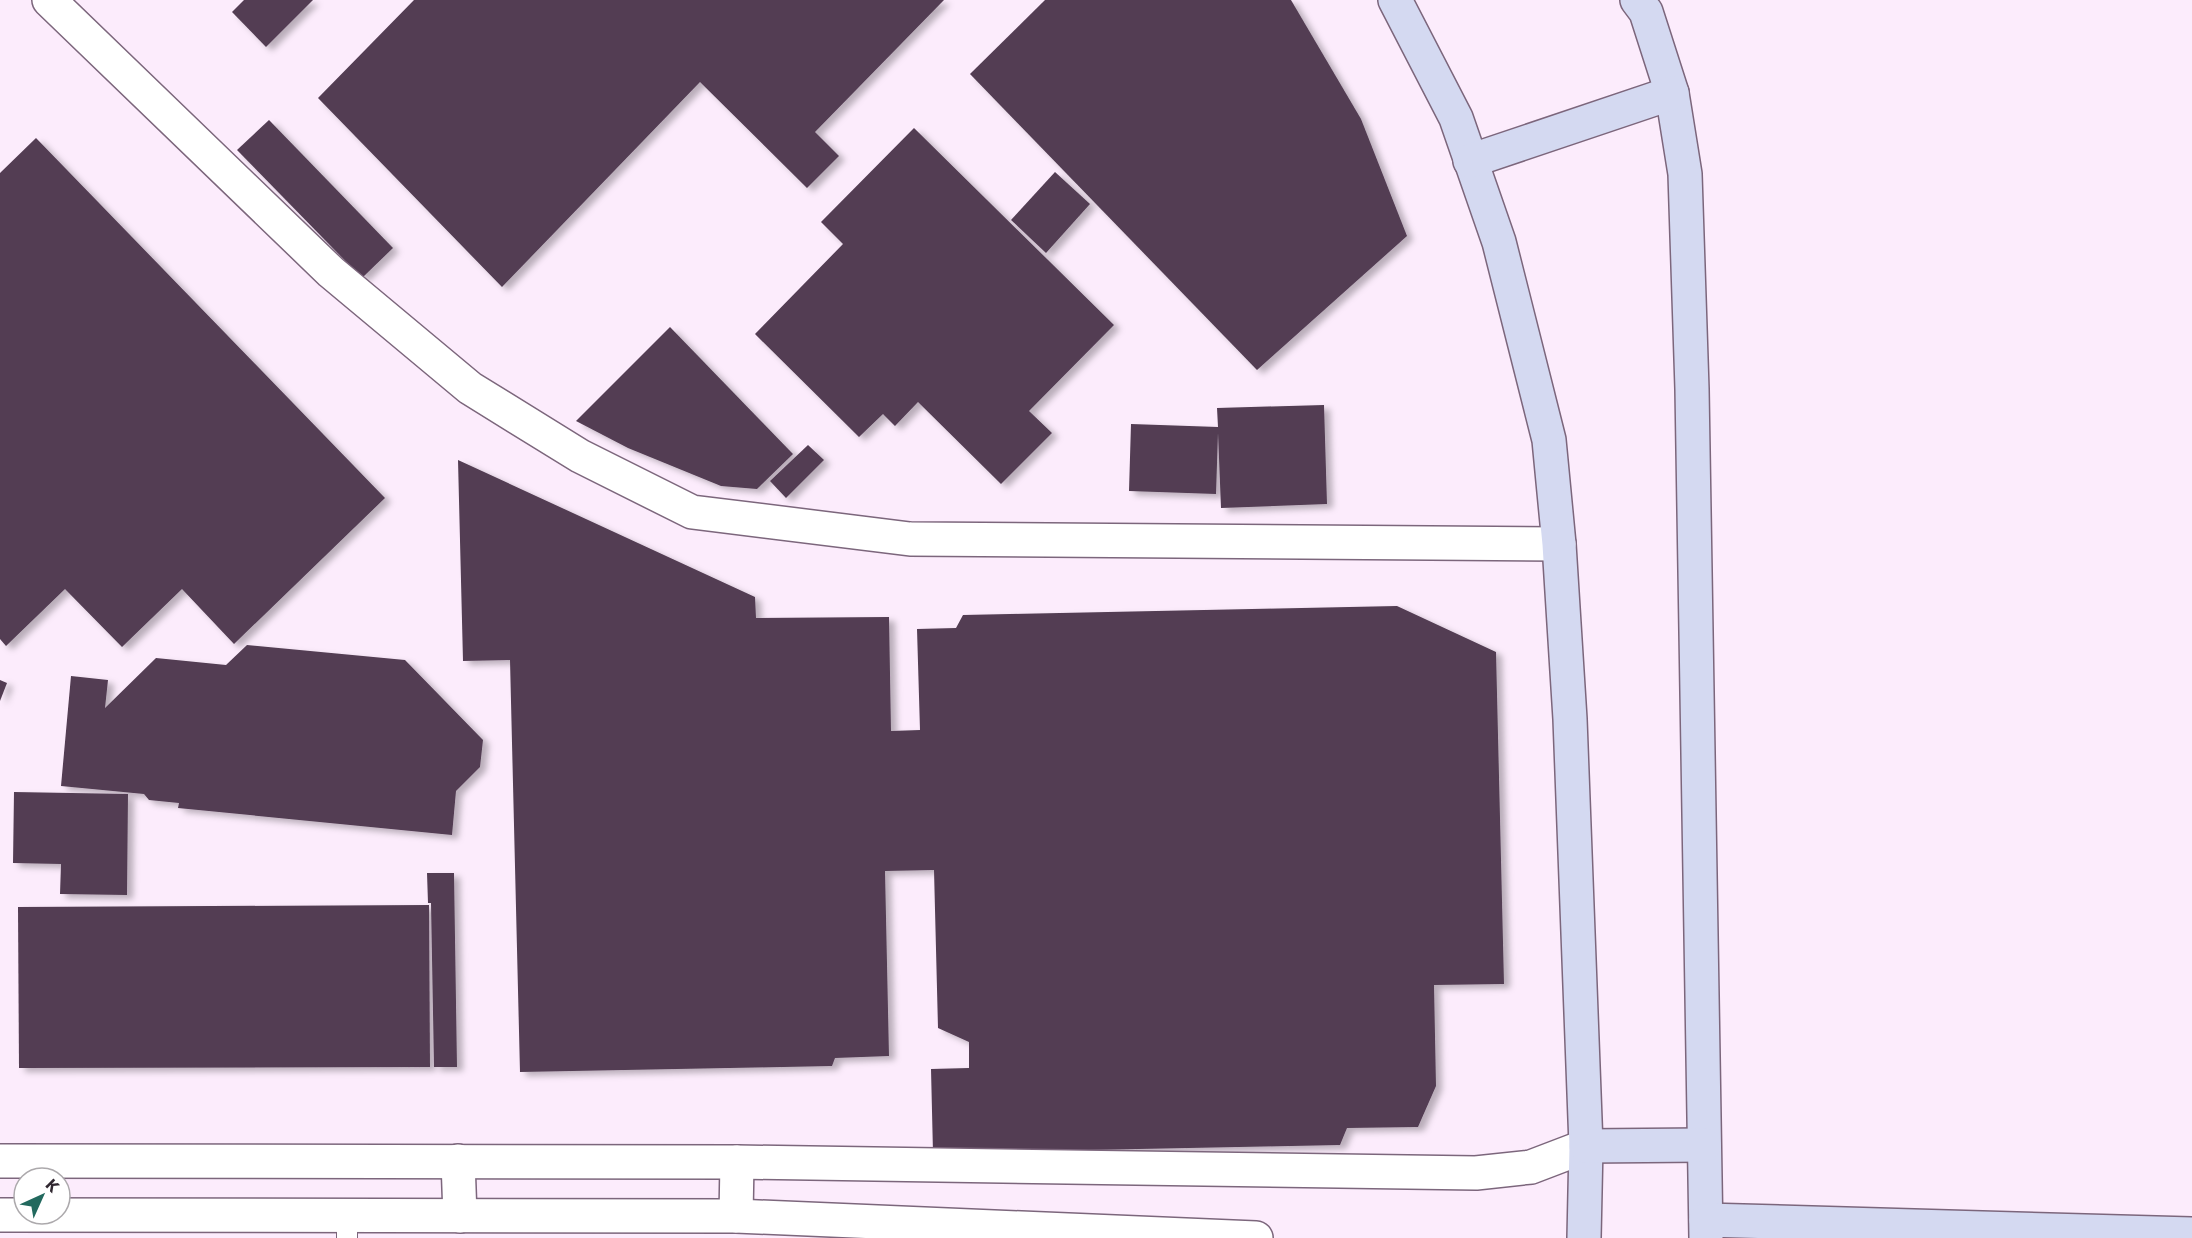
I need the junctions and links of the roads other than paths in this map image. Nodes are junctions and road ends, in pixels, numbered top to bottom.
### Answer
1 (49, 0) edge
2 (1637, 0) edge
3 (1408, 5) edge
4 (1671, 93) junction
5 (1470, 161) junction
6 (1559, 544) junction
7 (1704, 1145) junction
8 (1586, 1146) junction
9 (0, 1161) edge
10 (458, 1161) junction
11 (737, 1162) junction
12 (0, 1215) edge
13 (460, 1216) junction
14 (736, 1216) junction
15 (347, 1227) edge
16 (1706, 1229) edge
17 (2192, 1234) edge
18 (1256, 1238) edge
19 (1584, 1238) edge

1 - 6 street
2 - 4 street
3 - 5 street
4 - 5 street
4 - 7 street
5 - 6 street
6 - 8 street
7 - 8 street
7 - 16 street
8 - 11 street
8 - 19 street
9 - 10 street
10 - 11 street
10 - 13 street
11 - 14 street
12 - 15 street
13 - 14 street
13 - 15 street
14 - 18 street
16 - 17 street

